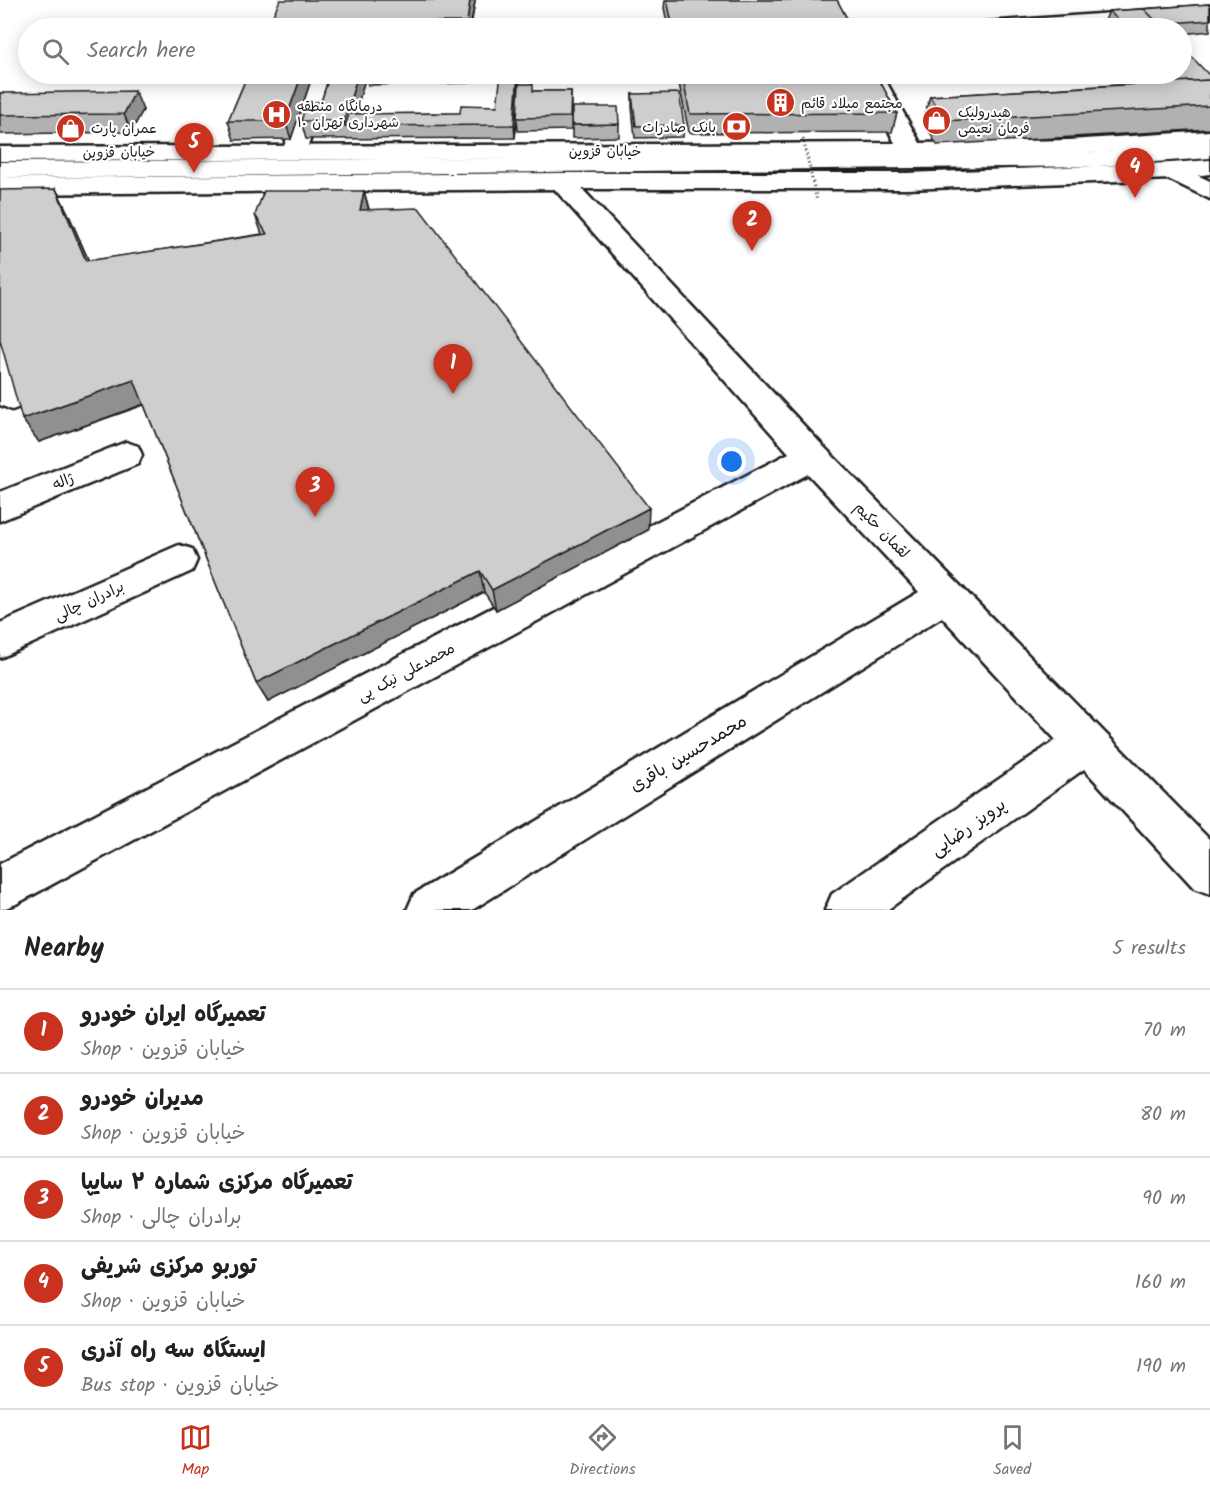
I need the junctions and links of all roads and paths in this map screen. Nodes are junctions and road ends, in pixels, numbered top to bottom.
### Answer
1 (1210, 12) edge
2 (1126, 18) edge
3 (318, 84) edge
4 (876, 84) edge
5 (1210, 138) edge
6 (803, 139) dead end
7 (294, 152) junction
8 (912, 152) junction
9 (1210, 152) edge
10 (0, 154) edge
11 (1210, 167) edge
12 (0, 170) edge
13 (1171, 171) junction
14 (561, 181) junction
15 (0, 186) edge
16 (1210, 191) edge
17 (817, 201) dead end
18 (0, 354) edge
19 (12, 398) edge
20 (126, 455) dead end
21 (812, 456) junction
22 (0, 507) edge
23 (179, 560) dead end
24 (945, 596) junction
25 (0, 641) edge
26 (1087, 743) junction
27 (1210, 872) edge
28 (0, 888) edge
29 (430, 910) edge
30 (848, 910) edge

1 - 2 main road
3 - 7 main road
4 - 8 main road
5 - 8 main road, خیابان قزوین
6 - 17 path, bridge
7 - 8 main road, خیابان قزوین
7 - 10 main road, خیابان قزوین
9 - 12 main road
11 - 13 main road, خیابان قزوین
13 - 14 main road, خیابان قزوین
13 - 16 main road
14 - 15 main road, خیابان قزوین
14 - 21 main road, لقمان حکیم
18 - 19 main road
20 - 22 main road, ژاله
21 - 24 main road, لقمان حکیم
21 - 28 main road, محمدعلی نیک پی
23 - 25 main road, برادران چالی
24 - 26 main road, لقمان حکیم
24 - 29 main road, محمدحسین باقری
26 - 27 main road, لقمان حکیم
26 - 30 main road, پرویز رضایی

